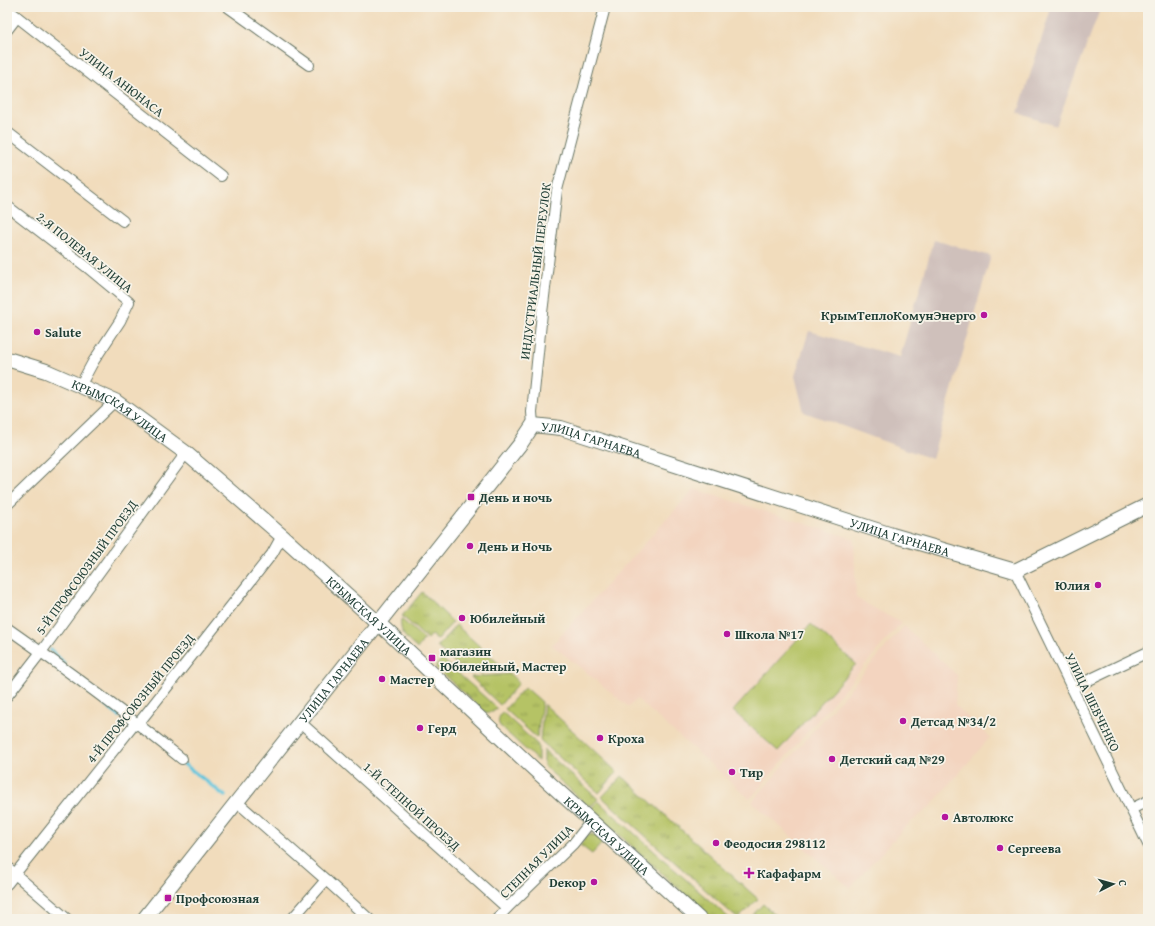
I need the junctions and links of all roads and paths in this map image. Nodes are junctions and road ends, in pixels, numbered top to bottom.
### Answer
1 (228, 7) edge
2 (605, 7) edge
3 (7, 9) edge
4 (17, 17) junction
5 (7, 30) edge
6 (308, 65) dead end
7 (7, 132) edge
8 (221, 176) dead end
9 (7, 206) edge
10 (123, 220) dead end
11 (7, 359) edge
12 (80, 386) junction
13 (115, 401) junction
14 (533, 425) junction
15 (186, 453) junction
16 (7, 505) edge
17 (1148, 505) edge
18 (282, 536) junction
19 (1015, 571) junction
20 (378, 624) junction
21 (7, 628) edge
22 (41, 652) junction
23 (1148, 652) edge
24 (1072, 688) junction
25 (7, 696) edge
26 (300, 722) junction
27 (138, 724) junction
28 (182, 759) dead end
29 (1148, 801) edge
30 (237, 802) junction
31 (1131, 809) junction
32 (592, 820) junction
33 (1148, 844) edge
34 (11, 871) edge
35 (326, 880) junction
36 (7, 884) edge
37 (507, 908) junction
38 (67, 919) edge
39 (144, 919) edge
40 (292, 919) edge
41 (368, 919) edge
42 (498, 919) edge
43 (699, 919) edge

1 - 6 street
2 - 14 street, ИНДУСТРИАЛЬНЫЙ ПЕРЕУЛОК
3 - 4 street, УЛИЦА АНЮНАСА
4 - 5 street
4 - 8 street, УЛИЦА АНЮНАСА
7 - 10 street
9 - 12 street, 2-Я ПОЛЕВАЯ УЛИЦА
11 - 12 street, КРЫМСКАЯ УЛИЦА
12 - 13 street, КРЫМСКАЯ УЛИЦА
13 - 15 street, КРЫМСКАЯ УЛИЦА
13 - 16 street
14 - 19 street, УЛИЦА ГАРНАЕВА
14 - 20 street, УЛИЦА ГАРНАЕВА
15 - 18 street, КРЫМСКАЯ УЛИЦА
15 - 22 street, 5-Й ПРОФСОЮЗНЫЙ ПРОЕЗД
17 - 19 street
18 - 20 street, КРЫМСКАЯ УЛИЦА
18 - 27 street, 4-Й ПРОФСОЮЗНЫЙ ПРОЕЗД
19 - 24 street, УЛИЦА ШЕВЧЕНКО
20 - 26 street, УЛИЦА ГАРНАЕВА
20 - 32 street, КРЫМСКАЯ УЛИЦА
21 - 22 street
22 - 25 street, 5-Й ПРОФСОЮЗНЫЙ ПРОЕЗД
22 - 27 street
23 - 24 street
24 - 31 street, УЛИЦА ШЕВЧЕНКО
26 - 30 street, УЛИЦА ГАРНАЕВА
26 - 37 street, 1-Й СТЕПНОЙ ПРОЕЗД
27 - 28 street
27 - 34 street, 4-Й ПРОФСОЮЗНЫЙ ПРОЕЗД
29 - 31 street
30 - 35 street
30 - 39 street, УЛИЦА ГАРНАЕВА
31 - 33 street, УЛИЦА ШЕВЧЕНКО
32 - 37 street, СТЕПНАЯ УЛИЦА
32 - 43 street, КРЫМСКАЯ УЛИЦА
34 - 36 street, 4-Й ПРОФСОЮЗНЫЙ ПРОЕЗД
34 - 38 street
35 - 40 street
35 - 41 street
37 - 42 street, СТЕПНАЯ УЛИЦА

